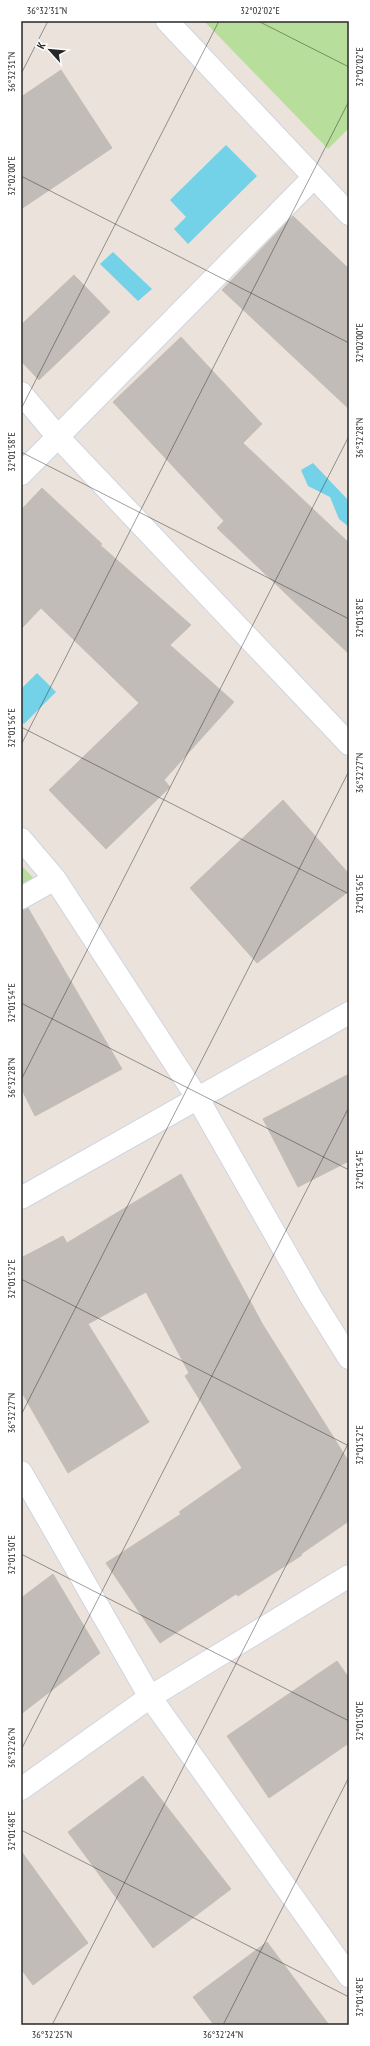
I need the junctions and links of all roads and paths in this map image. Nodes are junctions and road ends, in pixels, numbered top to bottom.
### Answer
1 (167, 21) edge
2 (313, 178) junction
3 (349, 214) edge
4 (21, 393) edge
5 (58, 437) junction
6 (21, 474) edge
7 (349, 744) edge
8 (21, 839) edge
9 (55, 879) junction
10 (21, 898) edge
11 (349, 1013) edge
12 (198, 1099) junction
13 (21, 1198) edge
14 (349, 1358) edge
15 (21, 1472) edge
16 (349, 1576) edge
17 (150, 1698) junction
18 (21, 1789) edge
19 (349, 1976) edge

1 - 2 street
2 - 3 street
2 - 5 street
4 - 5 street
5 - 6 street
5 - 7 street
8 - 9 street
9 - 10 street
9 - 12 street
11 - 12 street
12 - 13 street
12 - 14 street
15 - 17 street
16 - 17 street
17 - 18 street
17 - 19 street

